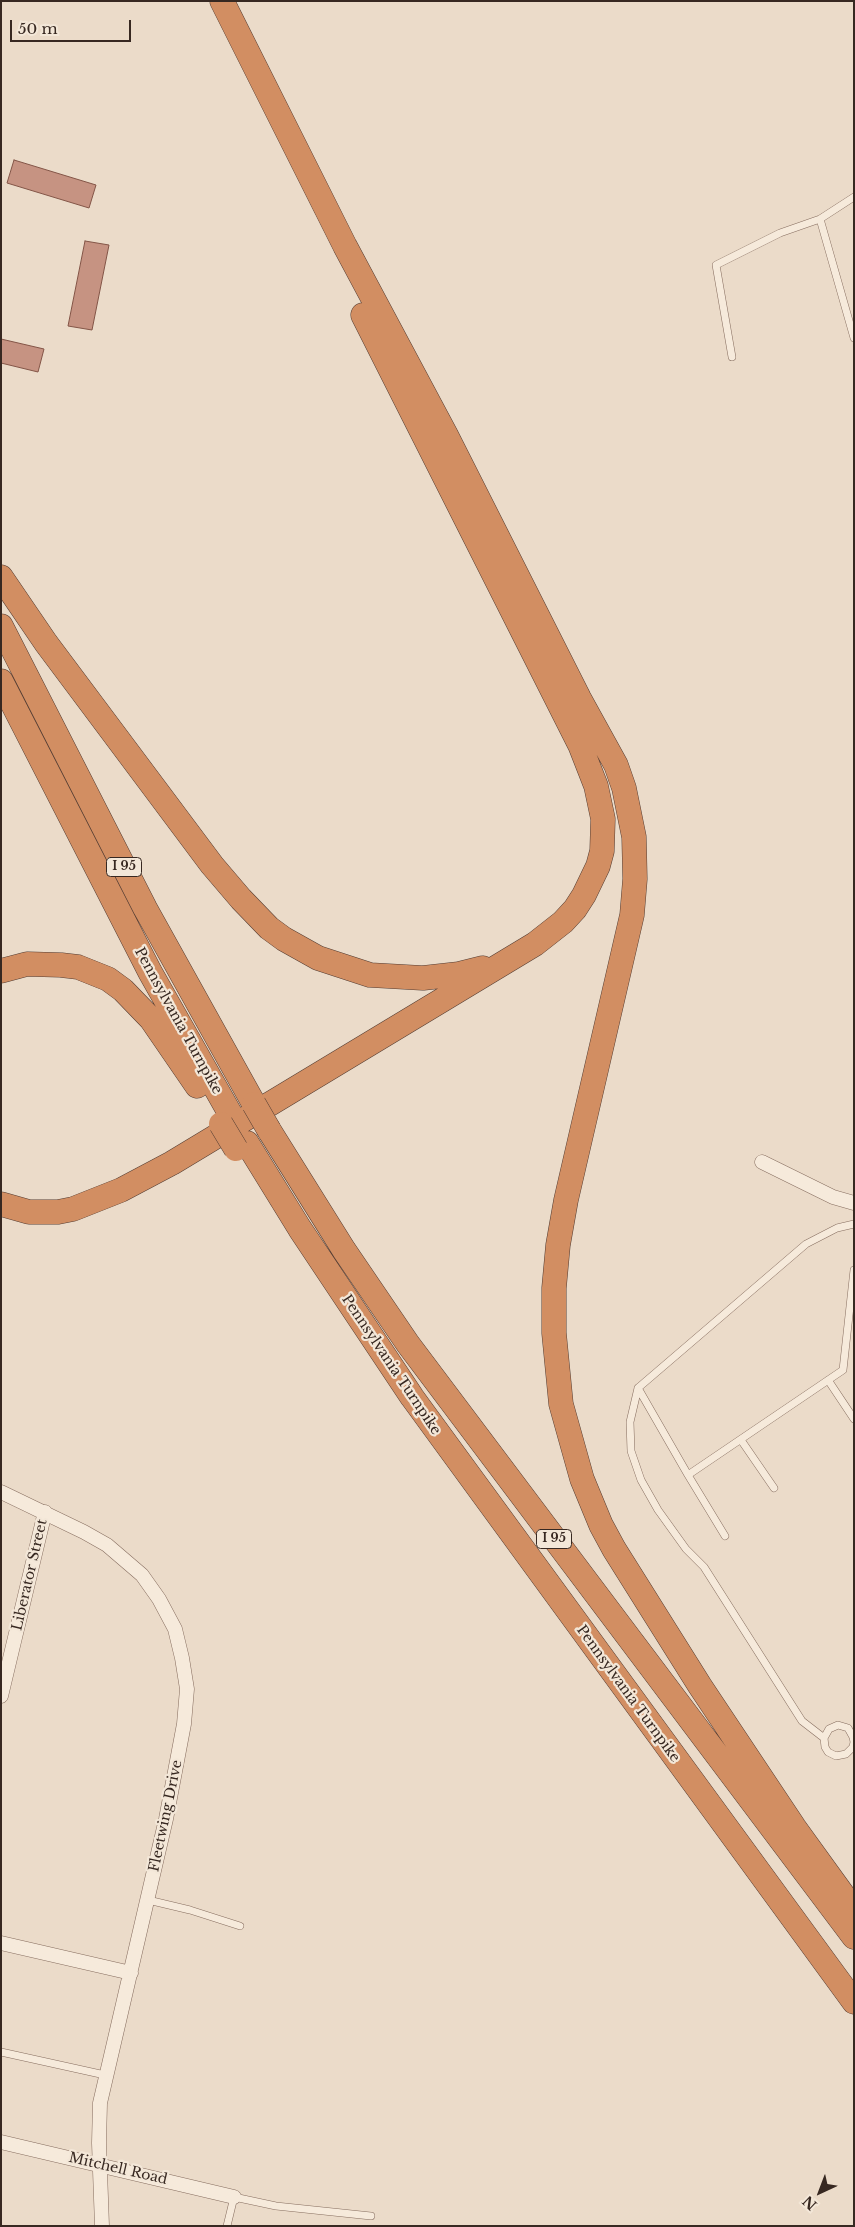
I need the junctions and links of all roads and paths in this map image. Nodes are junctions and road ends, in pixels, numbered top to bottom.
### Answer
1 (206, 1) edge
2 (222, 1) edge
3 (854, 197) edge
4 (820, 219) junction
5 (854, 338) edge
6 (732, 357) dead end
7 (1, 577) edge
8 (1, 626) edge
9 (1, 681) edge
10 (579, 698) junction
11 (510, 959) junction
12 (1, 971) edge
13 (227, 1121) junction
14 (762, 1162) dead end
15 (854, 1203) edge
16 (1, 1204) edge
17 (1, 1220) edge
18 (854, 1224) edge
19 (854, 1270) edge
20 (828, 1380) junction
21 (638, 1388) junction
22 (854, 1419) edge
23 (741, 1440) junction
24 (688, 1475) junction
25 (774, 1488) dead end
26 (1, 1492) edge
27 (45, 1512) junction
28 (725, 1536) dead end
29 (1, 1696) edge
30 (824, 1738) junction
31 (854, 1742) edge
32 (148, 1900) junction
33 (854, 1910) edge
34 (240, 1926) dead end
35 (854, 1937) edge
36 (1, 1943) edge
37 (131, 1973) junction
38 (854, 2002) edge
39 (1, 2052) edge
40 (105, 2075) junction
41 (1, 2142) edge
42 (100, 2165) junction
43 (234, 2197) junction
44 (371, 2216) dead end
45 (102, 2226) edge
46 (227, 2226) edge

1 - 11 highway
2 - 10 highway
3 - 4 lane
4 - 5 lane
4 - 6 lane
7 - 11 highway
8 - 35 highway, Pennsylvania Turnpike / I 95, bridge
9 - 13 highway, Pennsylvania Turnpike / I 95
10 - 17 highway
10 - 33 highway
11 - 16 highway
12 - 13 highway
13 - 38 highway, Pennsylvania Turnpike / I 95
14 - 15 street
18 - 21 lane
19 - 20 lane
20 - 22 lane
20 - 23 lane
21 - 24 lane
21 - 30 lane
23 - 24 lane
23 - 25 lane
24 - 28 lane
26 - 27 street, Fleetwing Drive
27 - 29 street, Liberator Street
27 - 32 street, Fleetwing Drive
30 - 31 lane
30 - 31 lane
32 - 34 lane
32 - 37 street, Fleetwing Drive
36 - 37 street
37 - 40 street, Fleetwing Drive
39 - 40 lane
40 - 42 street, Fleetwing Drive
41 - 42 street, Mitchell Road
42 - 43 street, Mitchell Road
42 - 45 street, Fleetwing Drive
43 - 44 lane
43 - 46 lane

